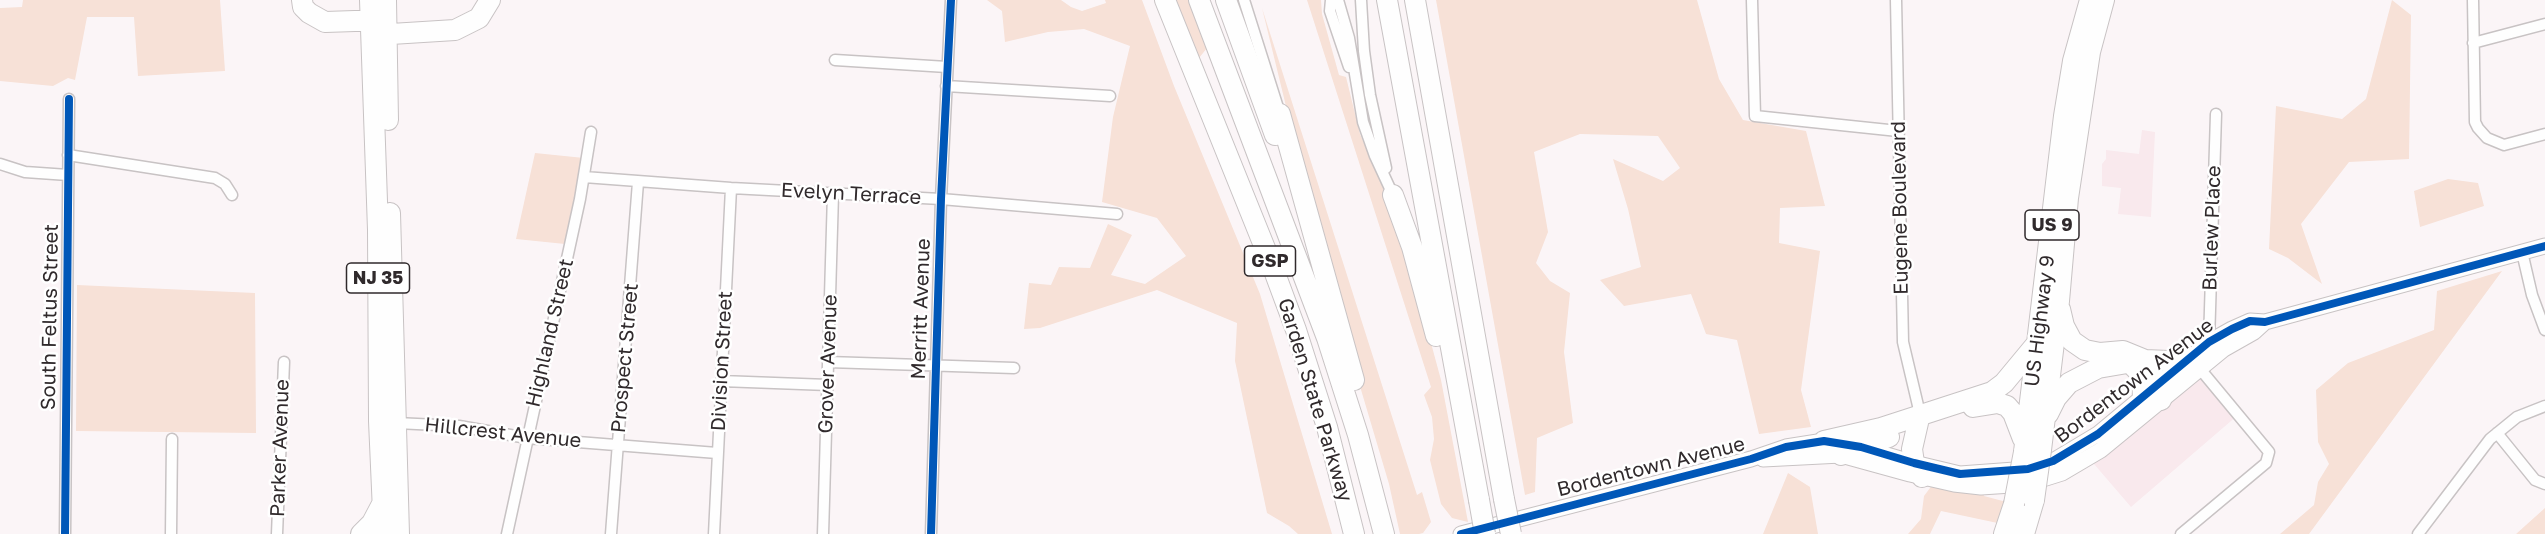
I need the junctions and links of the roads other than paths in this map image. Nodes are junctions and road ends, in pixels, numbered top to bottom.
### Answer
1 (302, 0) edge
2 (370, 0) edge
3 (386, 0) edge
4 (394, 0) edge
5 (490, 0) edge
6 (951, 0) edge
7 (1164, 0) edge
8 (1199, 0) edge
9 (1226, 0) edge
10 (1244, 0) edge
11 (1331, 0) edge
12 (1338, 0) edge
13 (1361, 0) edge
14 (1387, 0) edge
15 (1414, 0) edge
16 (1752, 0) edge
17 (1896, 0) edge
18 (2090, 0) edge
19 (2104, 0) edge
20 (2473, 0) edge
21 (2545, 24) edge
22 (379, 28) junction
23 (2473, 43) junction
24 (835, 60) dead end
25 (947, 67) junction
26 (1355, 81) junction
27 (946, 86) junction
28 (1110, 96) dead end
29 (69, 99) dead end
30 (1280, 114) joint
31 (2216, 114) dead end
32 (1898, 131) junction
33 (591, 132) dead end
34 (2545, 134) edge
35 (68, 154) junction
36 (0, 164) edge
37 (68, 175) junction
38 (584, 177) junction
39 (638, 182) junction
40 (731, 189) junction
41 (833, 194) junction
42 (232, 195) dead end
43 (1393, 195) junction
44 (941, 199) junction
45 (1117, 214) dead end
46 (1312, 232) junction
47 (2545, 246) edge
48 (2522, 252) junction
49 (2059, 301) junction
50 (2265, 322) junction
51 (2545, 330) edge
52 (2038, 342) junction
53 (2201, 354) junction
54 (2123, 357) junction
55 (2145, 360) junction
56 (284, 362) dead end
57 (828, 363) junction
58 (935, 367) junction
59 (1014, 368) dead end
60 (722, 381) junction
61 (828, 385) junction
62 (2154, 394) junction
63 (2545, 406) edge
64 (1923, 420) junction
65 (396, 423) junction
66 (2043, 424) junction
67 (2497, 433) junction
68 (1467, 436) junction
69 (527, 438) junction
70 (172, 439) dead end
71 (1824, 441) junction
72 (618, 445) junction
73 (1862, 447) junction
74 (2030, 449) junction
75 (717, 453) junction
76 (1841, 455) junction
77 (1751, 459) junction
78 (1921, 469) junction
79 (2545, 484) edge
80 (383, 502) junction
81 (1382, 526) edge
82 (1353, 532) edge
83 (64, 534) edge
84 (171, 534) edge
85 (277, 534) edge
86 (361, 534) edge
87 (384, 534) edge
88 (399, 534) edge
89 (507, 534) edge
90 (611, 534) edge
91 (714, 534) edge
92 (824, 534) edge
93 (931, 534) edge
94 (1461, 534) edge
95 (1485, 534) edge
96 (1511, 534) edge
97 (2004, 534) edge
98 (2024, 534) edge
99 (2181, 534) edge
100 (2418, 534) edge

1 - 22 highway
2 - 22 highway, NJ 35
3 - 22 highway, NJ 35
4 - 22 highway
5 - 22 highway
6 - 25 street
7 - 82 highway, Garden State Parkway / GSP
8 - 81 highway, Garden State Parkway / GSP
9 - 46 highway
10 - 30 street
11 - 26 street
12 - 26 street
13 - 43 street
14 - 68 highway
15 - 96 highway, bridge
16 - 32 street
17 - 32 street, Eugene Boulevard
18 - 52 highway, US Highway 9 / US 9
19 - 49 highway, US Highway 9 / US 9
20 - 23 street
21 - 23 street
22 - 65 highway, NJ 35
22 - 80 highway, NJ 35
23 - 34 street
24 - 25 street
25 - 27 street, Merritt Avenue
26 - 43 street
27 - 28 street
27 - 44 street, Merritt Avenue
29 - 35 street, South Feltus Street
30 - 46 highway
31 - 53 street, Burlew Place
32 - 64 street, Eugene Boulevard
33 - 38 street, Highland Street
35 - 37 street, South Feltus Street
35 - 42 street
36 - 37 street
37 - 83 street, South Feltus Street
38 - 39 street, Evelyn Terrace
38 - 69 street, Highland Street
39 - 40 street, Evelyn Terrace
39 - 72 street, Prospect Street
40 - 41 street, Evelyn Terrace
40 - 60 street, Division Street
41 - 44 street, Evelyn Terrace
41 - 57 street, Grover Avenue
43 - 68 highway
44 - 45 street, Evelyn Terrace
44 - 58 street, Merritt Avenue
46 - 81 highway
47 - 48 street, Bordentown Avenue
48 - 50 street, Bordentown Avenue
48 - 51 street
49 - 54 highway
49 - 66 highway, US Highway 9 / US 9
50 - 53 street, Bordentown Avenue
50 - 53 street, Bordentown Avenue
52 - 64 highway
52 - 74 highway, US Highway 9 / US 9
53 - 54 highway
53 - 55 highway
53 - 62 street, Bordentown Avenue
53 - 99 street
54 - 55 highway
54 - 62 highway
54 - 66 highway
55 - 62 highway
56 - 85 street, Parker Avenue
57 - 58 street
57 - 61 street, Grover Avenue
58 - 59 street
58 - 93 street, Merritt Avenue
60 - 61 street
60 - 75 street, Division Street
61 - 92 street, Grover Avenue
62 - 78 street, Bordentown Avenue
63 - 67 street
64 - 71 highway
64 - 73 highway
64 - 74 highway
64 - 78 highway
65 - 69 street, Hillcrest Avenue
65 - 88 highway, NJ 35
66 - 74 highway, US Highway 9 / US 9
67 - 79 street
67 - 100 street
68 - 95 highway, bridge
69 - 72 street, Hillcrest Avenue
69 - 89 street, Highland Street
70 - 84 street
71 - 73 street, Bordentown Avenue
71 - 77 street, Bordentown Avenue
72 - 75 street, Hillcrest Avenue
72 - 90 street, Prospect Street
73 - 76 highway
73 - 78 street, Bordentown Avenue
74 - 97 highway, US Highway 9 / US 9, bridge
74 - 98 highway, US Highway 9 / US 9, bridge
75 - 91 street, Division Street
76 - 77 street, Bordentown Avenue
76 - 78 street, Bordentown Avenue
77 - 94 street, Bordentown Avenue
80 - 86 highway
80 - 87 highway, NJ 35

